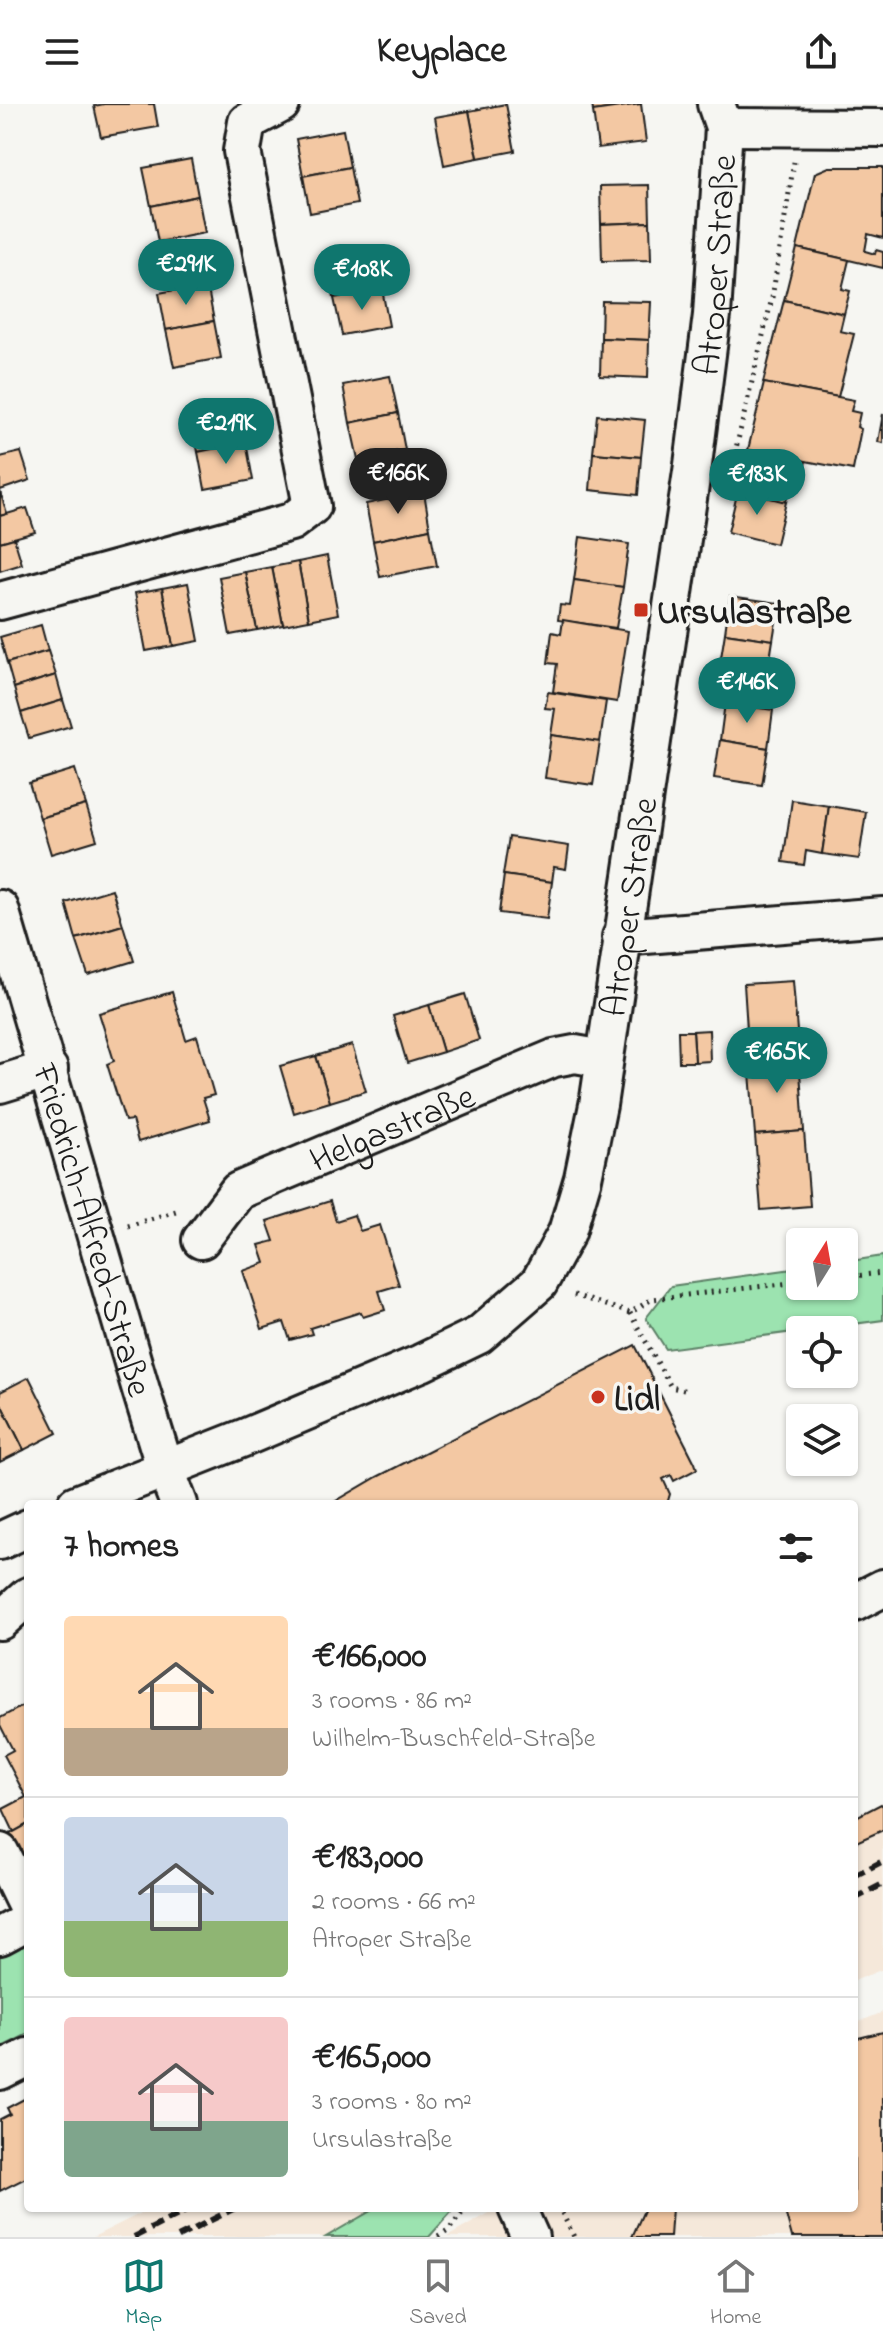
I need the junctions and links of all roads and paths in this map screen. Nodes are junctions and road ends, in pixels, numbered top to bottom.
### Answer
1 (281, 104) edge
2 (720, 115) edge
3 (794, 127) junction
4 (883, 128) edge
5 (726, 482) dead end
6 (0, 601) edge
7 (0, 909) edge
8 (883, 916) edge
9 (621, 937) junction
10 (604, 1059) junction
11 (49, 1069) junction
12 (0, 1084) edge
13 (181, 1209) dead end
14 (97, 1236) junction
15 (201, 1240) dead end
16 (883, 1273) edge
17 (858, 1276) edge
18 (539, 1283) junction
19 (786, 1284) edge
20 (630, 1313) junction
21 (688, 1391) dead end
22 (165, 1468) junction
23 (86, 1500) edge
24 (177, 1500) edge
25 (24, 1530) edge
26 (0, 1541) edge
27 (883, 1588) edge
28 (24, 1600) edge
29 (858, 1601) edge
30 (0, 1621) edge
31 (0, 1852) edge
32 (24, 1901) edge
33 (24, 1923) edge
34 (0, 1936) edge
35 (24, 2059) edge
36 (0, 2071) edge
37 (463, 2212) edge
38 (519, 2212) edge
39 (562, 2212) edge
40 (449, 2234) edge
41 (438, 2237) edge
42 (530, 2237) edge
43 (574, 2237) edge

1 - 6 street
2 - 3 street
2 - 9 street, Atroper Straße
3 - 4 street
3 - 5 path
7 - 11 street, Friedrich-Alfred-Straße
8 - 9 street
9 - 10 street, Atroper Straße
10 - 15 street, Helgastraße
10 - 18 street, Atroper Straße
11 - 12 street
11 - 14 street, Friedrich-Alfred-Straße
13 - 14 path
14 - 22 street, Friedrich-Alfred-Straße
16 - 17 path
18 - 20 path
18 - 22 street, Atroper Straße
19 - 20 path
20 - 21 path
22 - 23 street, Atroper Straße
22 - 24 street, Friedrich-Alfred-Straße
25 - 26 street
27 - 29 street
28 - 30 street
31 - 32 street
33 - 34 street
35 - 36 street
37 - 40 path
38 - 42 street
39 - 43 path
40 - 41 path

